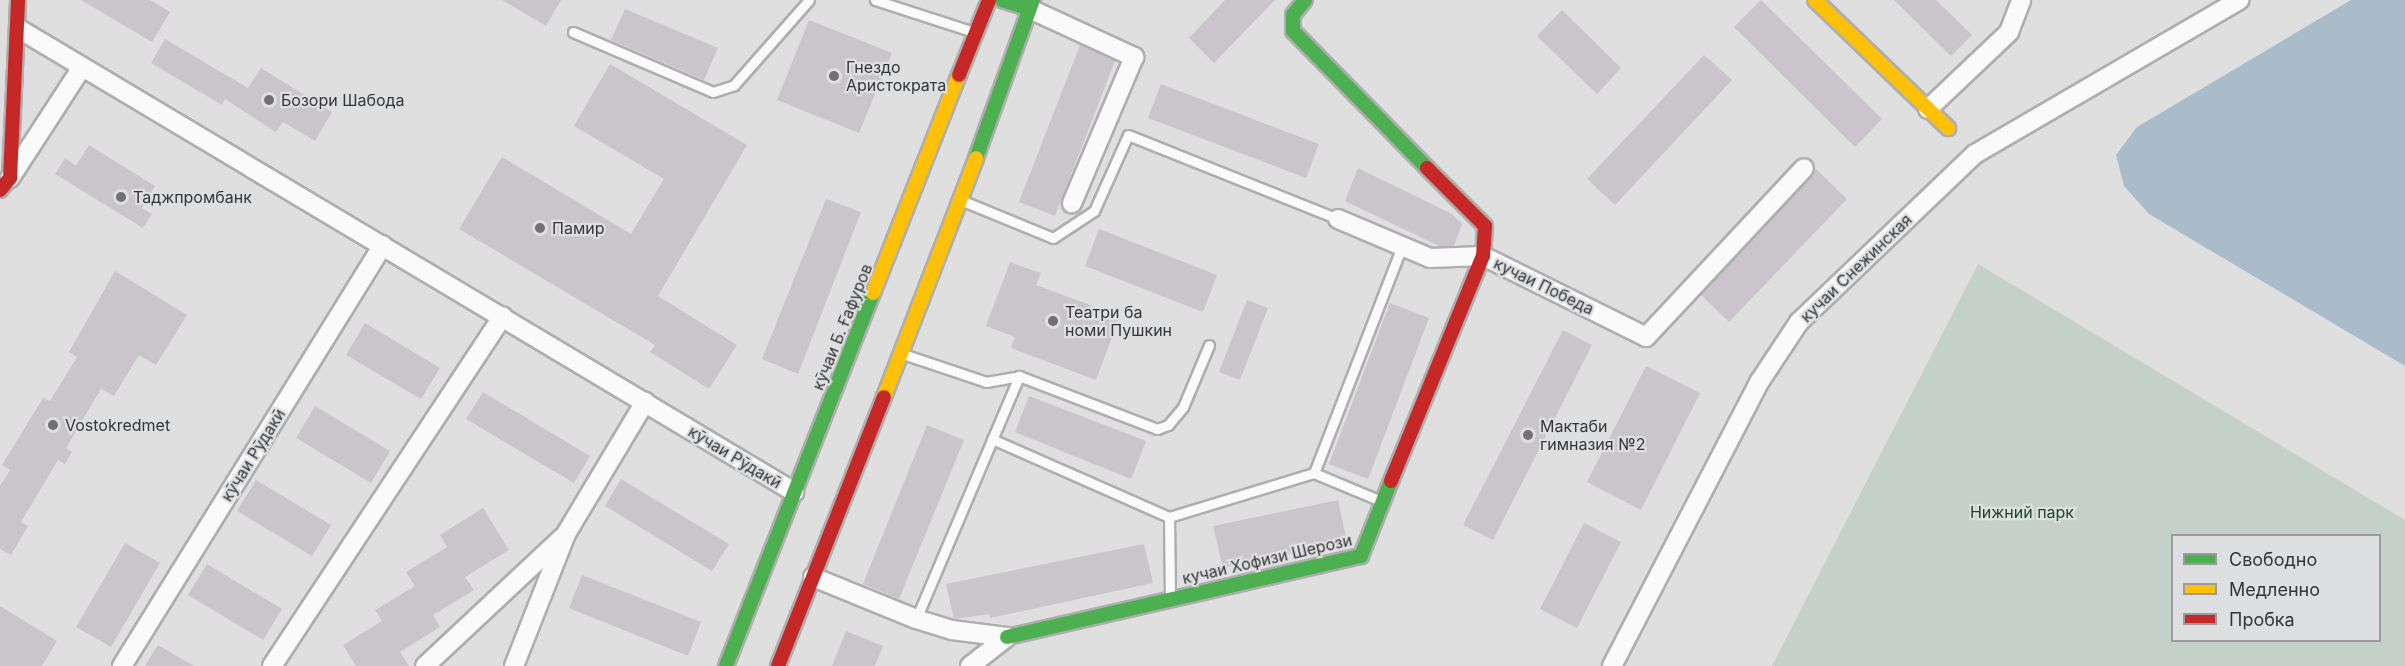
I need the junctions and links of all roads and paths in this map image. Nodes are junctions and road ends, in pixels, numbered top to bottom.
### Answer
1 (18, 0) edge
2 (809, 0) edge
3 (875, 0) edge
4 (989, 0) edge
5 (1002, 0) edge
6 (1305, 0) edge
7 (1815, 0) edge
8 (2021, 0) edge
9 (2240, 0) edge
10 (1031, 4) edge
11 (19, 29) junction
12 (573, 32) dead end
13 (976, 33) junction
14 (82, 67) junction
15 (1928, 109) junction
16 (1948, 128) dead end
17 (1804, 168) dead end
18 (5, 184) edge
19 (961, 200) junction
20 (1072, 202) dead end
21 (1338, 219) joint
22 (383, 245) junction
23 (1402, 246) junction
24 (1483, 256) junction
25 (503, 316) junction
26 (1209, 345) dead end
27 (901, 353) junction
28 (1019, 376) junction
29 (645, 402) junction
30 (992, 439) junction
31 (1314, 473) junction
32 (794, 492) junction
33 (1383, 502) junction
34 (1169, 517) junction
35 (566, 534) junction
36 (813, 577) junction
37 (1170, 598) junction
38 (916, 619) junction
39 (1007, 637) junction
40 (122, 666) edge
41 (272, 666) edge
42 (425, 666) edge
43 (514, 666) edge
44 (726, 666) edge
45 (778, 666) edge
46 (970, 666) edge
47 (1612, 666) edge

1 - 11 street
2 - 12 lane
3 - 13 lane
4 - 13 street, кӯчаи Б. Ғафуров
5 - 10 street
6 - 24 street, кучаи Хофизи Шерози
7 - 15 street
8 - 15 street
9 - 47 street, кучаи Снежинская
10 - 19 street
10 - 20 street
11 - 14 street, кӯчаи Рӯдакӣ
11 - 18 street
13 - 32 street, кӯчаи Б. Ғафуров
14 - 18 street
14 - 22 street, кӯчаи Рӯдакӣ
15 - 16 street
17 - 24 street, кучаи Победа
19 - 21 lane
19 - 27 street
21 - 23 street, кучаи Победа
22 - 25 street, кӯчаи Рӯдакӣ
22 - 40 street, кӯчаи Рӯдакӣ
23 - 24 street, кучаи Победа
23 - 31 lane
24 - 33 street, кучаи Хофизи Шерози
25 - 29 street, кӯчаи Рӯдакӣ
25 - 41 street
26 - 28 lane
27 - 28 lane
27 - 36 street
28 - 30 lane
29 - 32 street, кӯчаи Рӯдакӣ
29 - 35 street
30 - 34 lane
30 - 38 lane
31 - 33 lane
31 - 34 lane
32 - 44 street, кӯчаи Б. Ғафуров
33 - 37 street, кучаи Хофизи Шерози
34 - 37 lane
35 - 42 street
35 - 43 street
36 - 38 street
36 - 45 street
37 - 39 street, кучаи Хофизи Шерози
38 - 39 street
39 - 46 street

